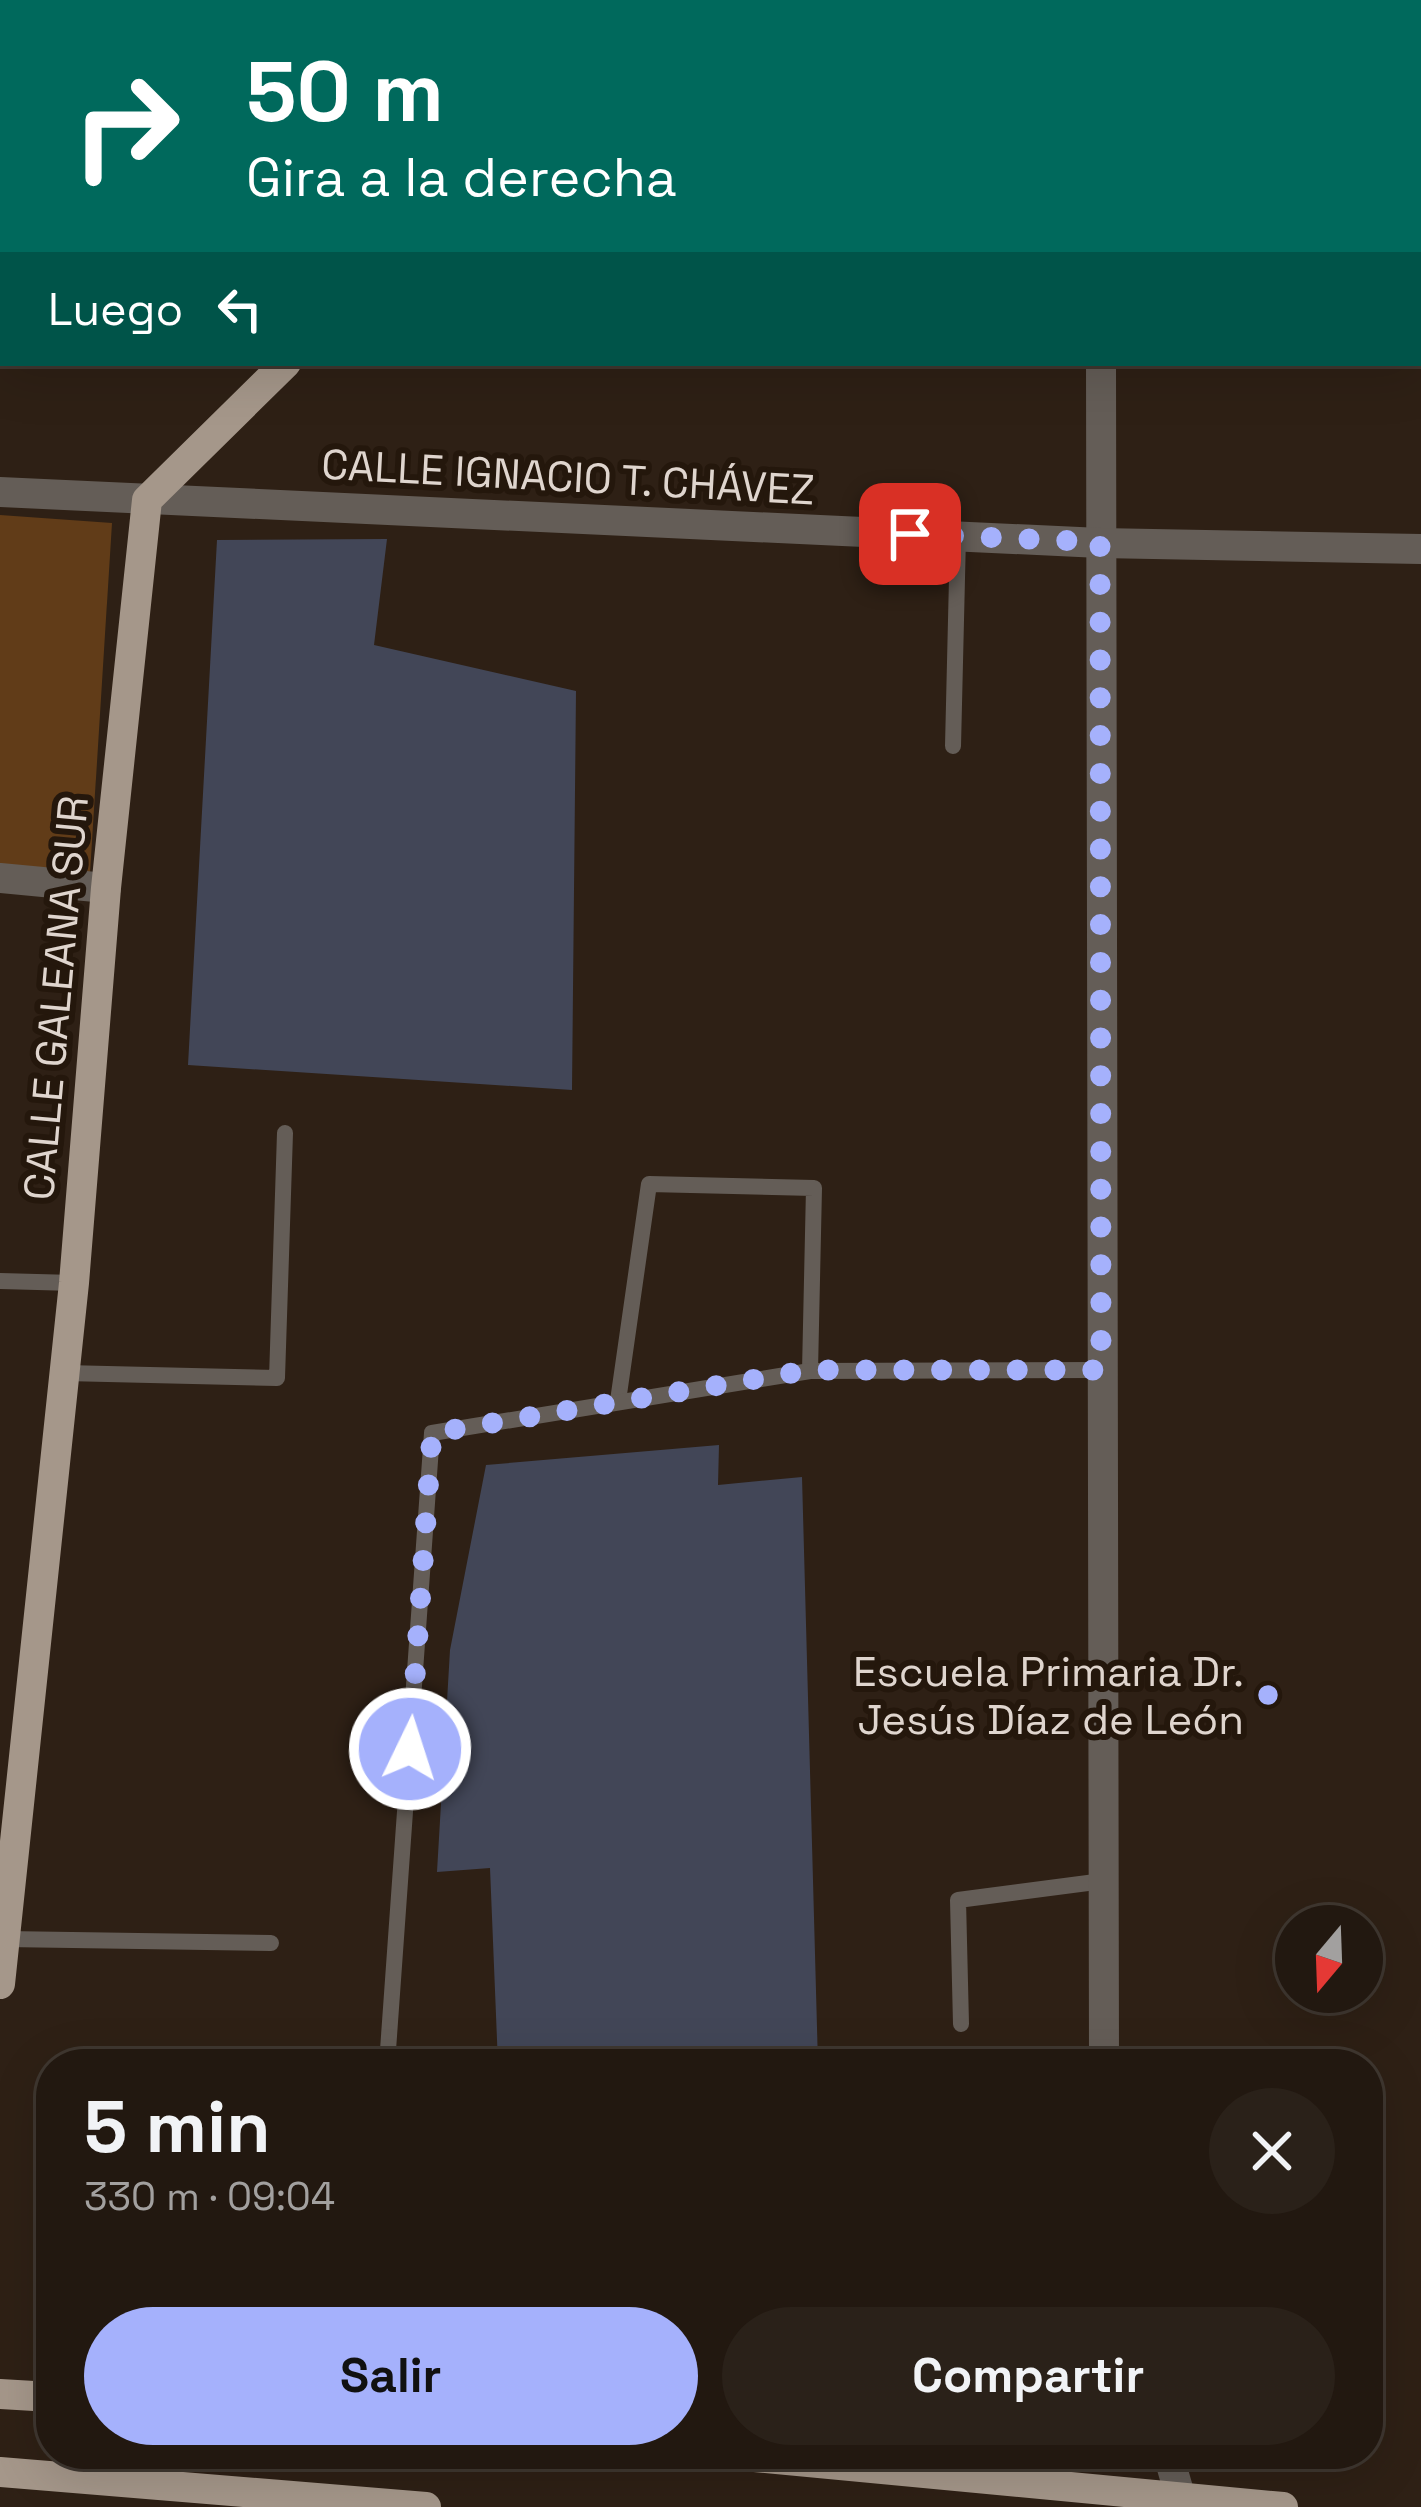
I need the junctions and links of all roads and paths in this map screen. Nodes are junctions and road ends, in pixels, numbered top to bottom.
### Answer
1 (283, 366) edge
2 (1101, 366) edge
3 (0, 492) edge
4 (147, 500) junction
5 (958, 536) junction
6 (1100, 542) junction
7 (1421, 549) edge
8 (952, 746) dead end
9 (0, 878) edge
10 (106, 888) junction
11 (285, 1132) dead end
12 (0, 1281) edge
13 (74, 1283) junction
14 (810, 1370) junction
15 (1101, 1370) junction
16 (65, 1373) junction
17 (618, 1401) junction
18 (1103, 1880) junction
19 (5, 1939) junction
20 (271, 1943) dead end
21 (0, 1984) edge
22 (961, 2024) dead end
23 (388, 2049) edge
24 (1104, 2049) edge
25 (0, 2394) edge
26 (36, 2396) edge
27 (897, 2469) edge
28 (1172, 2469) edge
29 (0, 2472) edge
30 (1180, 2500) junction
31 (426, 2507) edge
32 (1283, 2507) edge

1 - 4 main road
2 - 6 street
3 - 4 street, CALLE IGNACIO T. CHÁVEZ
4 - 5 street, CALLE IGNACIO T. CHÁVEZ
4 - 10 main road, CALLE GALEANA SUR
5 - 6 street, CALLE IGNACIO T. CHÁVEZ
5 - 8 lane
6 - 7 street, CALLE IGNACIO T. CHÁVEZ
6 - 15 street
9 - 10 street
10 - 13 main road, CALLE GALEANA SUR
11 - 16 lane
12 - 13 lane
13 - 16 main road, CALLE GALEANA SUR
14 - 15 lane
14 - 17 lane
14 - 17 lane
15 - 18 street
16 - 19 main road, CALLE GALEANA SUR
17 - 23 lane
18 - 22 lane
18 - 24 street
19 - 20 lane
19 - 21 main road, CALLE GALEANA SUR
25 - 26 main road
27 - 30 main road
28 - 30 street
29 - 31 main road
30 - 32 main road

